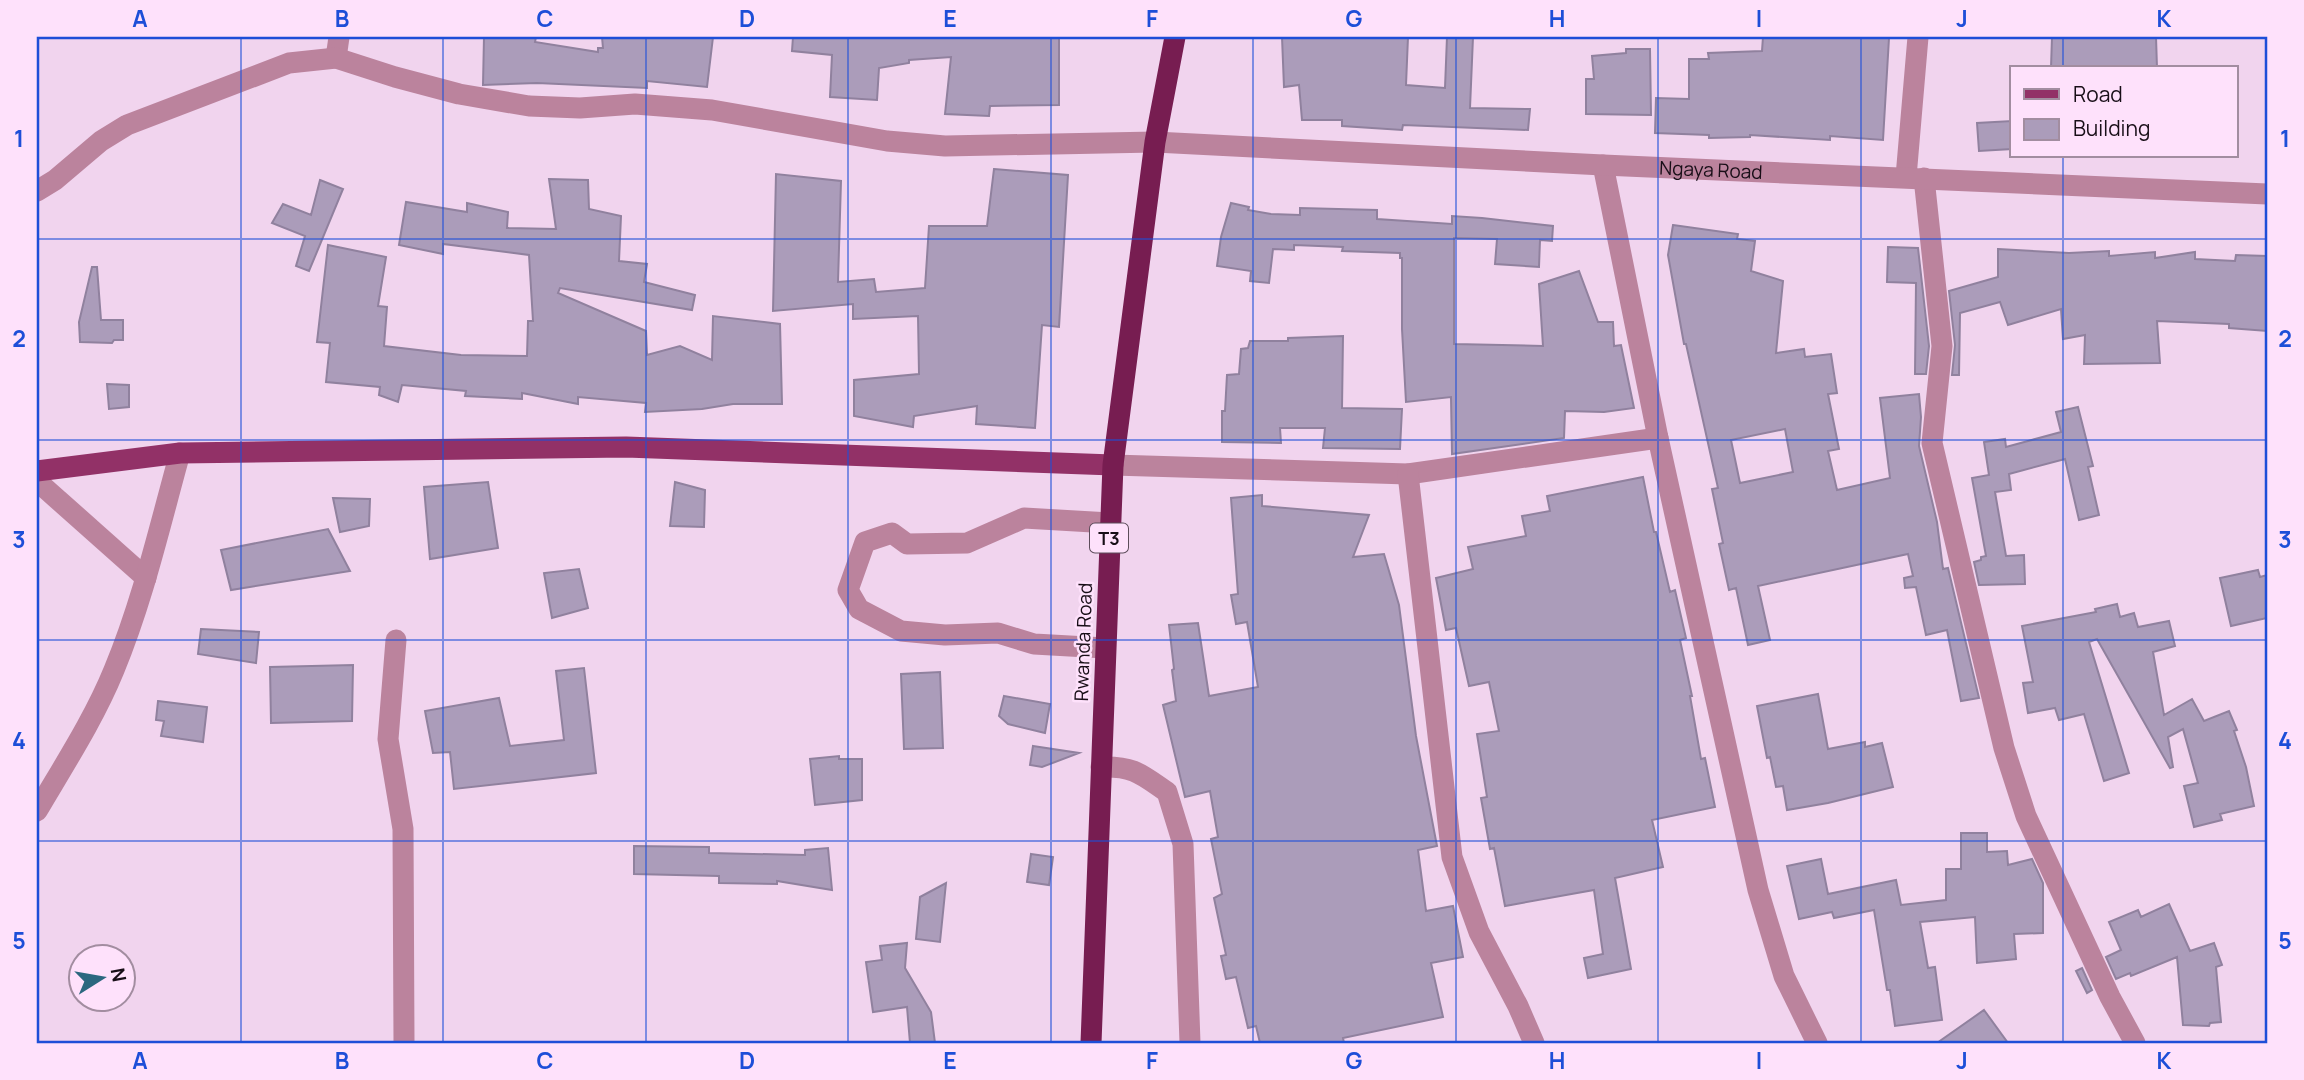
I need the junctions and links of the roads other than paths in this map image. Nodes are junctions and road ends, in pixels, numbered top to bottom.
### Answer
1 (1175, 37) edge
2 (1918, 37) edge
3 (337, 47) edge
4 (1155, 142) junction
5 (1603, 165) junction
6 (1915, 178) junction
7 (37, 191) edge
8 (2267, 194) edge
9 (1658, 438) junction
10 (180, 453) junction
11 (1113, 465) junction
12 (37, 471) edge
13 (1408, 474) junction
14 (37, 481) edge
15 (1110, 523) junction
16 (146, 578) junction
17 (396, 640) dead end
18 (1105, 648) junction
19 (1101, 767) junction
20 (37, 811) edge
21 (404, 1043) edge
22 (1091, 1043) edge
23 (1189, 1043) edge
24 (1534, 1043) edge
25 (1817, 1043) edge
26 (2135, 1043) edge

1 - 4 highway, Rwanda Road / T3
2 - 6 street
3 - 4 street, Ngaya Road
3 - 7 street
4 - 5 street, Ngaya Road
4 - 11 highway, Rwanda Road / T3
5 - 6 street, Ngaya Road
5 - 9 street
6 - 8 street, Ngaya Road
6 - 26 street
9 - 13 street
9 - 25 street
10 - 11 main road
10 - 12 main road
10 - 16 street
11 - 13 street
11 - 15 highway, Rwanda Road / T3
13 - 24 street
14 - 16 street
15 - 18 highway, Rwanda Road / T3
15 - 18 street
16 - 20 street
17 - 21 street
18 - 19 highway, Rwanda Road / T3
19 - 22 highway, Rwanda Road / T3
19 - 23 street

